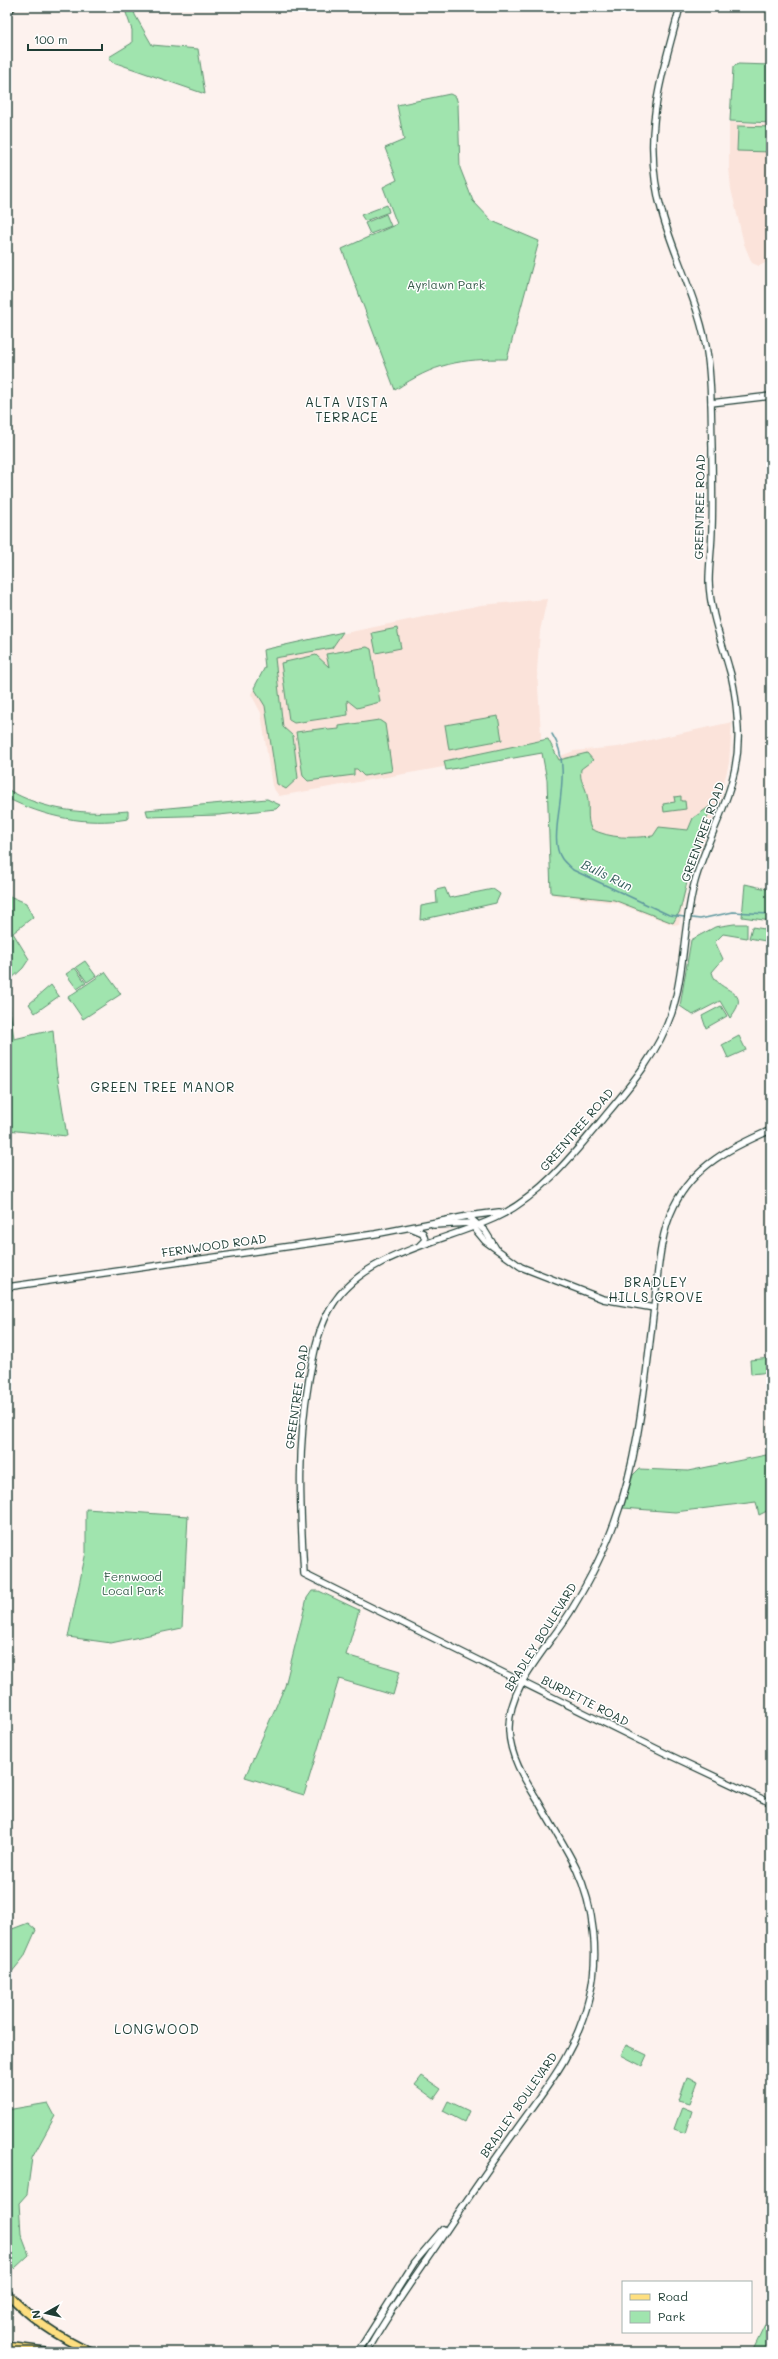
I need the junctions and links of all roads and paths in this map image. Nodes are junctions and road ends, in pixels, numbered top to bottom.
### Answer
1 (12, 7) edge
2 (680, 7) edge
3 (7, 12) edge
4 (771, 396) edge
5 (711, 402) junction
6 (771, 1130) edge
7 (504, 1214) junction
8 (468, 1216) junction
9 (423, 1225) junction
10 (478, 1226) junction
11 (411, 1228) junction
12 (419, 1247) junction
13 (7, 1287) edge
14 (654, 1308) junction
15 (304, 1574) joint
16 (523, 1682) junction
17 (771, 1803) edge
18 (461, 2209) junction
19 (7, 2293) edge
20 (7, 2346) edge
21 (52, 2352) edge
22 (91, 2352) edge
23 (358, 2352) edge
24 (367, 2352) edge

1 - 3 main road
2 - 5 street, GREENTREE ROAD
4 - 5 street
5 - 7 street, GREENTREE ROAD
6 - 14 street, BRADLEY BOULEVARD
7 - 8 street, FERNWOOD ROAD
7 - 10 street, GREENTREE ROAD
8 - 9 street, FERNWOOD ROAD
8 - 10 street
9 - 10 street, FERNWOOD ROAD
9 - 11 street, FERNWOOD ROAD
10 - 12 street, GREENTREE ROAD
10 - 14 street
11 - 12 street
11 - 13 street, FERNWOOD ROAD
12 - 15 street, GREENTREE ROAD
14 - 16 street, BRADLEY BOULEVARD
15 - 16 street, BURDETTE ROAD
16 - 17 street, BURDETTE ROAD
16 - 18 street, BRADLEY BOULEVARD
18 - 23 street, BRADLEY BOULEVARD
18 - 24 street, BRADLEY BOULEVARD
19 - 22 highway
20 - 21 highway

